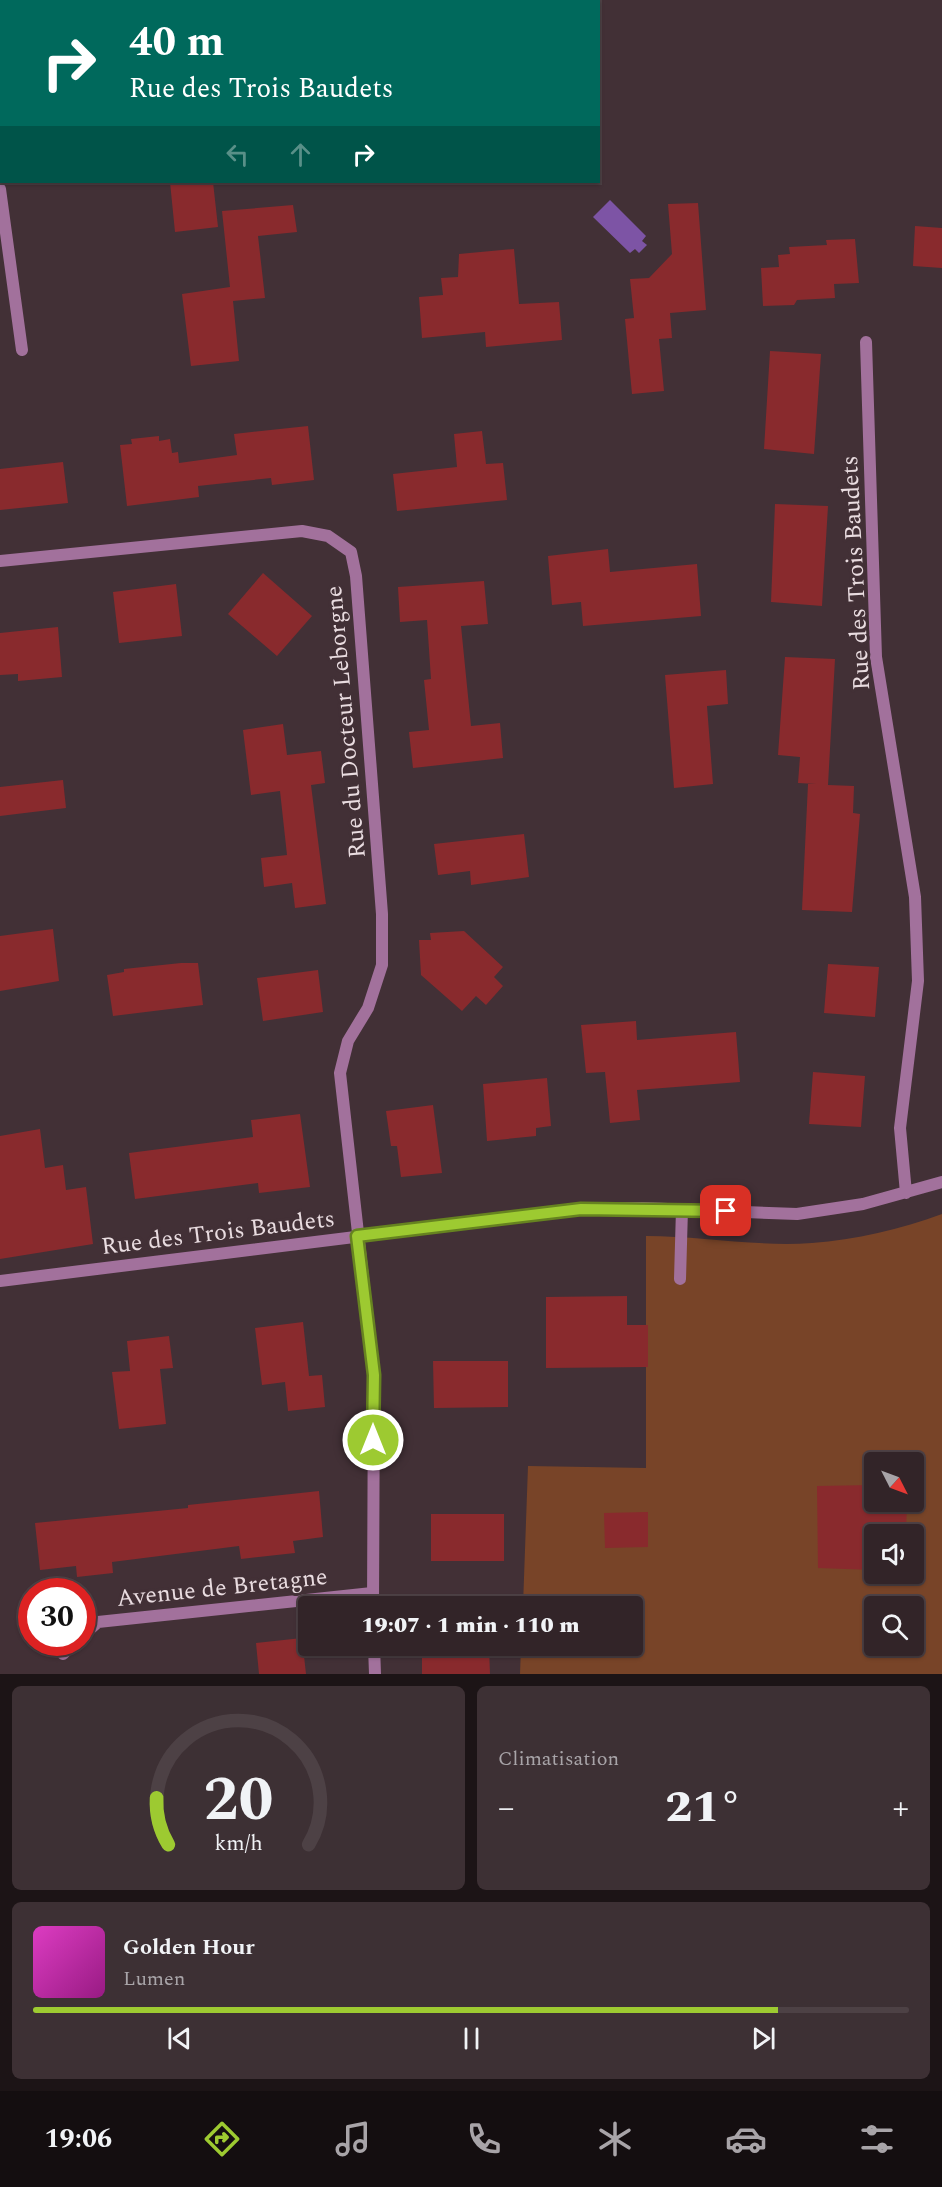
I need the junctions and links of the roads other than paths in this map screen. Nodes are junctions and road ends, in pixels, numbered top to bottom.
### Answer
1 (0, 189) edge
2 (866, 342) dead end
3 (22, 350) dead end
4 (0, 561) edge
5 (942, 1182) edge
6 (906, 1193) junction
7 (682, 1209) junction
8 (357, 1236) junction
9 (680, 1279) dead end
10 (0, 1281) edge
11 (372, 1593) junction
12 (372, 1596) edge
13 (96, 1624) edge
14 (374, 1656) edge
15 (375, 1674) edge

1 - 3 street
2 - 6 street, Rue des Trois Baudets
4 - 8 street, Rue du Docteur Leborgne
5 - 6 street, Rue des Trois Baudets
6 - 7 street, Rue des Trois Baudets
7 - 8 street, Rue des Trois Baudets
7 - 9 street
8 - 10 street, Rue des Trois Baudets
8 - 11 street
11 - 12 street
11 - 13 street, Avenue de Bretagne
14 - 15 street

